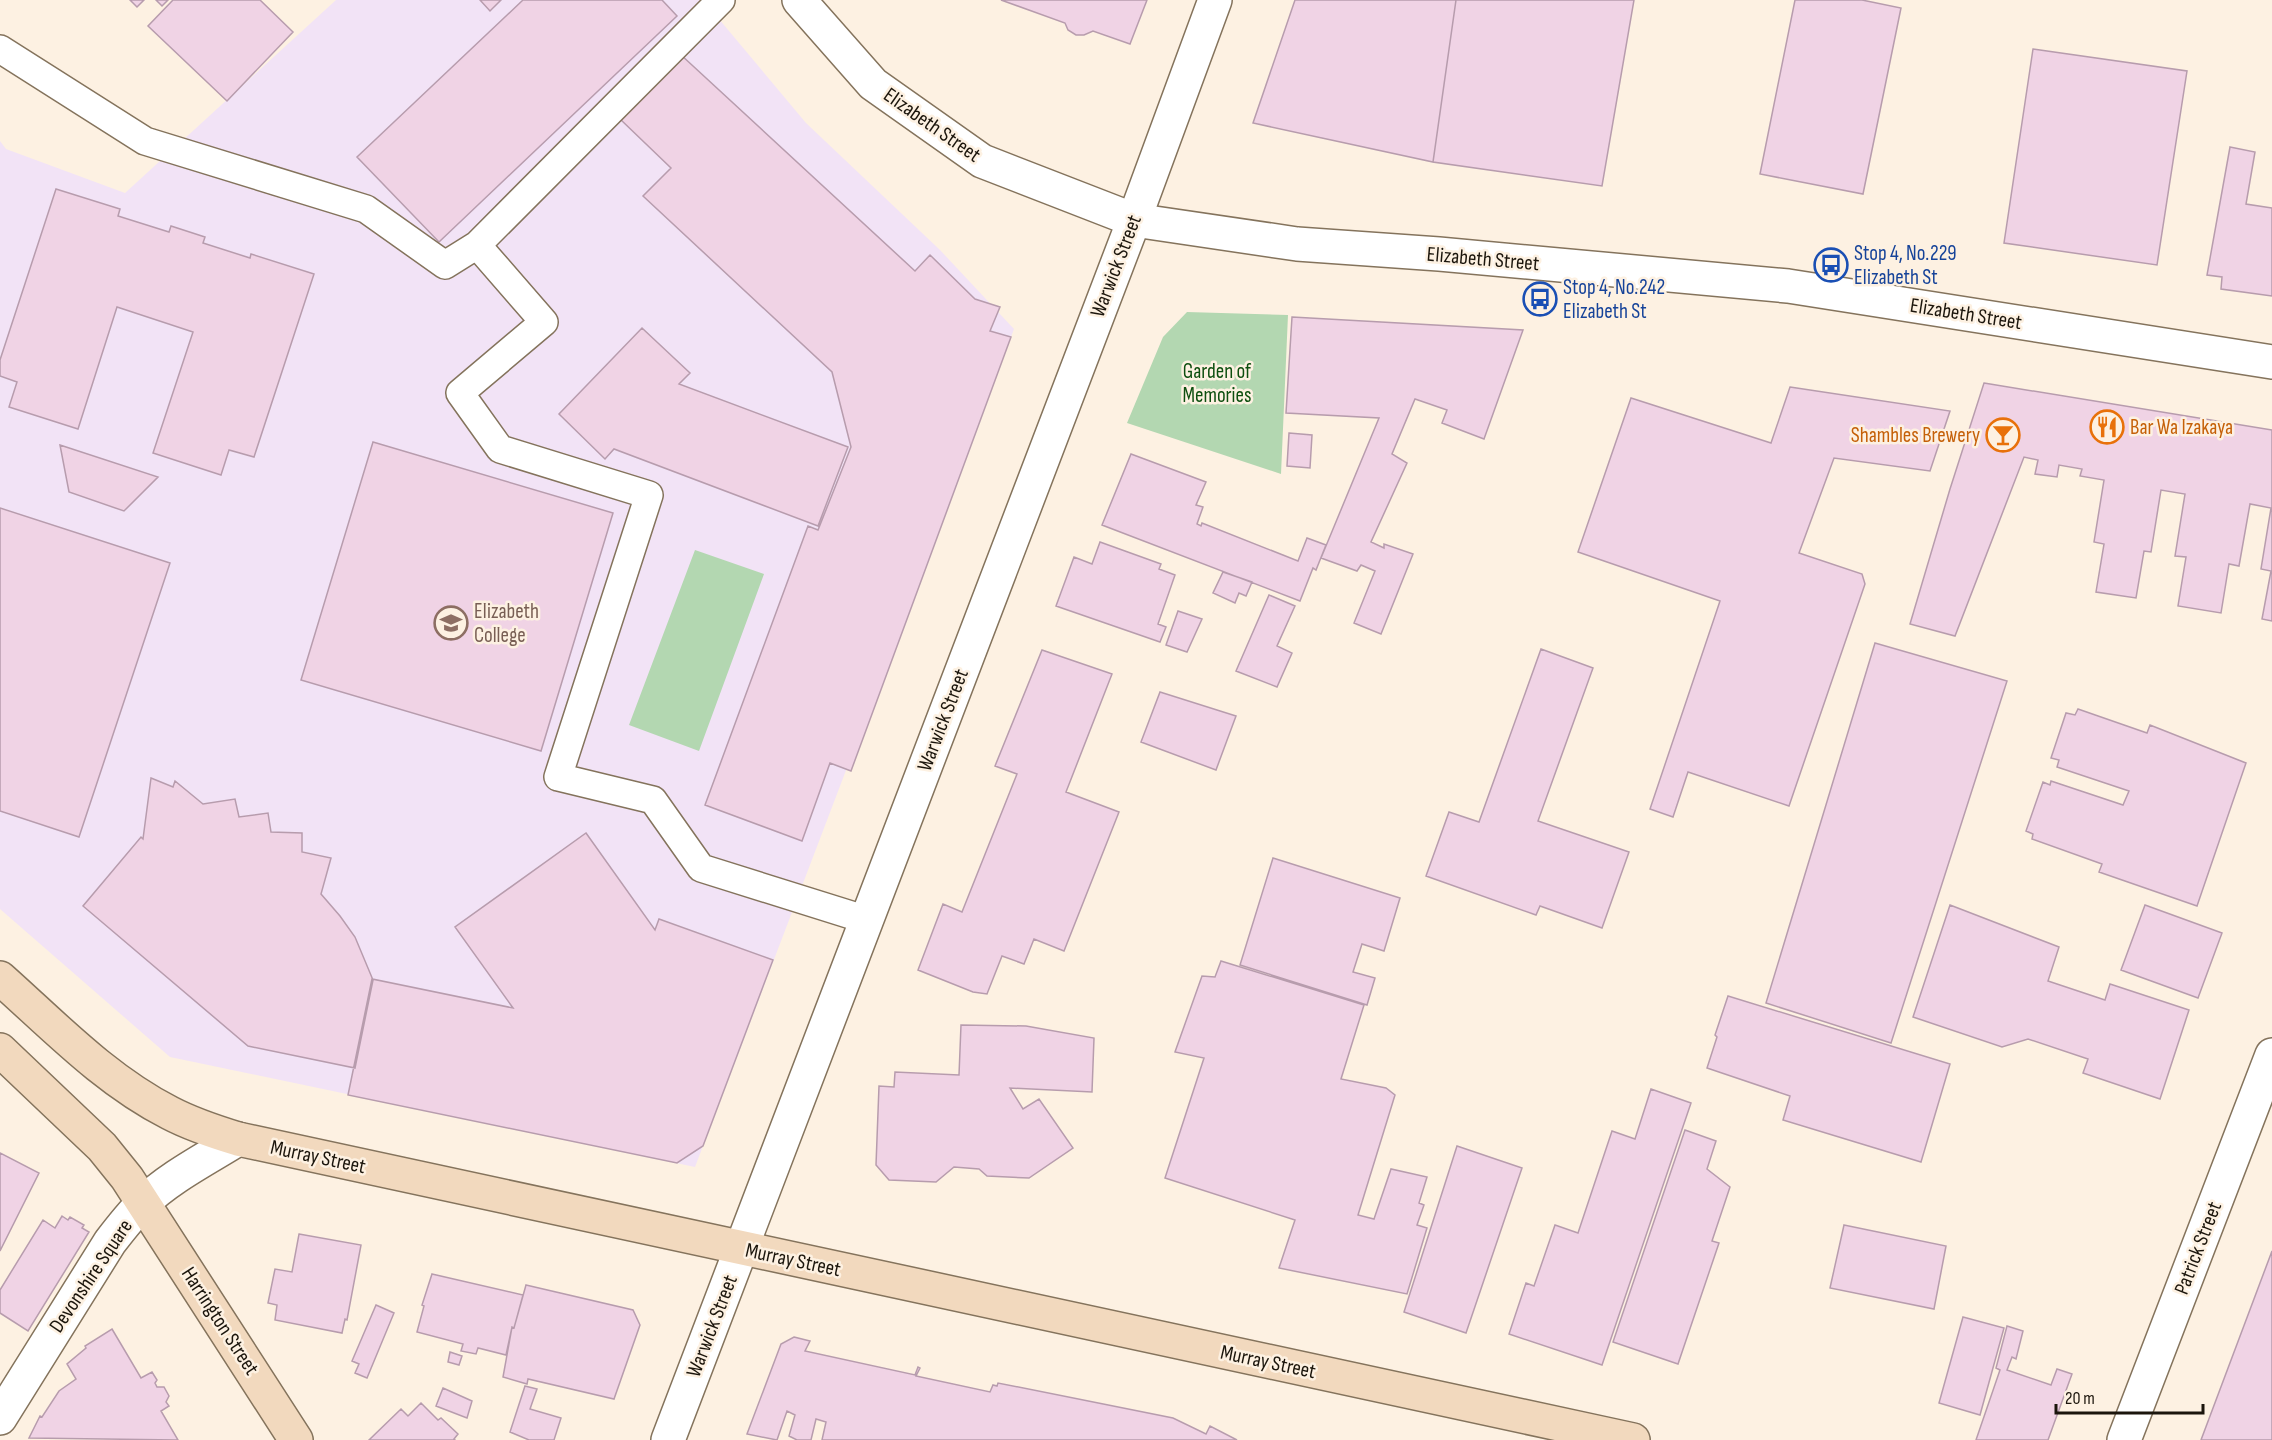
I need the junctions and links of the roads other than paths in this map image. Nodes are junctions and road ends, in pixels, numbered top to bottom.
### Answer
1 (721, 0) edge
2 (799, 0) edge
3 (1215, 0) edge
4 (0, 49) edge
5 (1134, 220) junction
6 (477, 244) junction
7 (2272, 362) edge
8 (867, 920) junction
9 (0, 978) edge
10 (0, 1050) edge
11 (2272, 1055) edge
12 (238, 1140) junction
13 (144, 1202) junction
14 (741, 1249) junction
15 (0, 1419) edge
16 (296, 1440) edge
17 (668, 1440) edge
18 (1633, 1440) edge
19 (2124, 1440) edge

1 - 6 lane
2 - 5 street, Elizabeth Street
3 - 5 street, Warwick Street
4 - 6 lane
5 - 7 street, Elizabeth Street
5 - 8 street, Warwick Street
6 - 8 lane
8 - 14 street, Warwick Street
9 - 12 main road, Murray Street
10 - 13 main road
11 - 19 street, Patrick Street
12 - 13 street, Devonshire Square
12 - 14 main road, Murray Street
13 - 15 street, Devonshire Square
13 - 16 main road, Harrington Street
14 - 17 street, Warwick Street
14 - 18 main road, Murray Street

